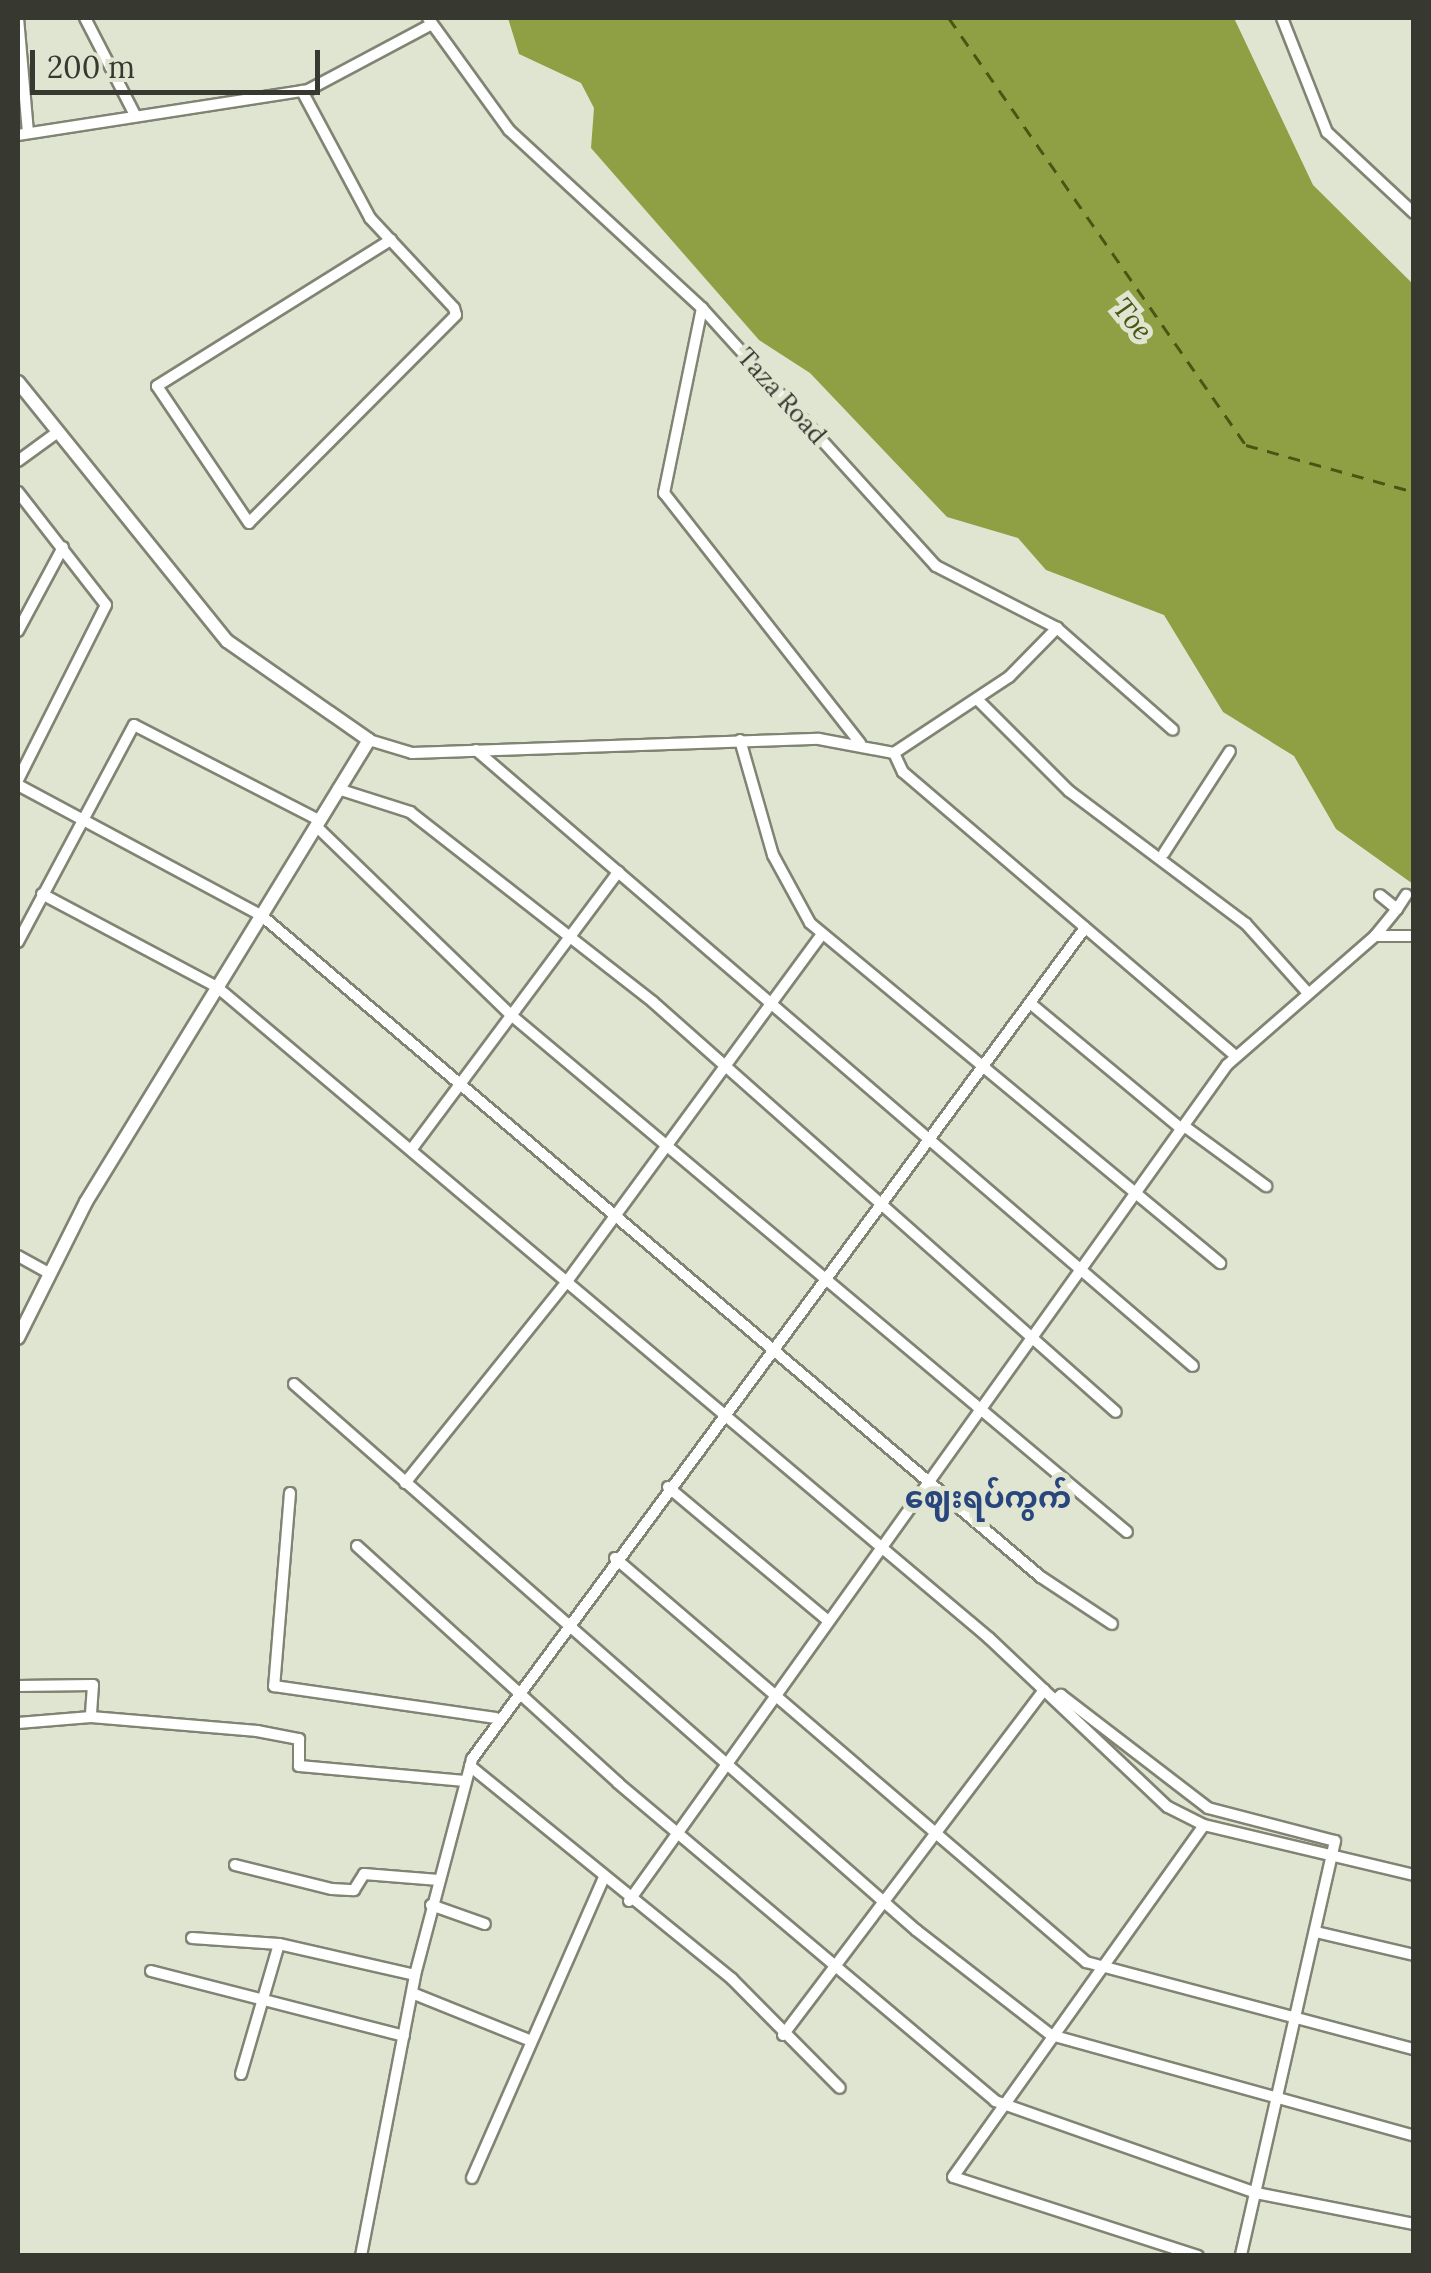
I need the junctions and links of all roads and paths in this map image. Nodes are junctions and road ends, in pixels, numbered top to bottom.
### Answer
1 (18, 18) edge
2 (84, 18) edge
3 (1282, 18) edge
4 (430, 21) edge
5 (302, 91) junction
6 (135, 115) junction
7 (23, 134) edge
8 (1414, 213) edge
9 (391, 240) junction
10 (702, 308) junction
11 (18, 382) edge
12 (55, 434) junction
13 (18, 461) edge
14 (18, 492) edge
15 (63, 547) junction
16 (1057, 628) junction
17 (18, 630) edge
18 (977, 699) junction
19 (1173, 730) dead end
20 (369, 740) junction
21 (740, 740) junction
22 (860, 744) junction
23 (475, 749) junction
24 (1230, 751) dead end
25 (894, 753) junction
26 (18, 783) edge
27 (338, 789) junction
28 (80, 823) junction
29 (318, 823) junction
30 (1164, 854) junction
31 (618, 872) junction
32 (42, 894) junction
33 (1380, 895) dead end
34 (1406, 895) dead end
35 (1398, 909) junction
36 (262, 916) junction
37 (1085, 928) junction
38 (821, 934) junction
39 (1375, 936) junction
40 (1414, 936) edge
41 (567, 941) junction
42 (18, 942) edge
43 (217, 987) junction
44 (1308, 993) junction
45 (769, 1002) junction
46 (1030, 1003) junction
47 (512, 1015) junction
48 (1235, 1056) junction
49 (722, 1068) junction
50 (981, 1072) junction
51 (461, 1082) junction
52 (1183, 1128) junction
53 (928, 1138) junction
54 (666, 1144) junction
55 (410, 1150) junction
56 (1266, 1186) dead end
57 (1137, 1200) junction
58 (876, 1206) junction
59 (616, 1213) junction
60 (18, 1256) edge
61 (1220, 1263) dead end
62 (1081, 1269) junction
63 (50, 1274) junction
64 (825, 1276) junction
65 (568, 1280) junction
66 (18, 1338) edge
67 (1033, 1341) junction
68 (774, 1346) junction
69 (1194, 1366) dead end
70 (294, 1384) dead end
71 (976, 1409) junction
72 (1116, 1412) dead end
73 (722, 1416) junction
74 (926, 1480) junction
75 (405, 1483) junction
76 (668, 1487) junction
77 (290, 1493) dead end
78 (1128, 1532) dead end
79 (357, 1546) dead end
80 (878, 1546) junction
81 (615, 1558) junction
82 (827, 1620) junction
83 (568, 1622) junction
84 (1112, 1624) dead end
85 (18, 1686) edge
86 (1044, 1690) junction
87 (515, 1693) junction
88 (774, 1694) junction
89 (1055, 1700) junction
90 (90, 1718) junction
91 (496, 1718) junction
92 (18, 1723) edge
93 (729, 1759) junction
94 (470, 1766) junction
95 (465, 1781) junction
96 (1204, 1825) junction
97 (678, 1831) junction
98 (934, 1831) junction
99 (1334, 1856) junction
100 (235, 1865) dead end
101 (1414, 1875) edge
102 (439, 1880) junction
103 (603, 1880) junction
104 (882, 1896) junction
105 (629, 1901) junction
106 (431, 1906) junction
107 (486, 1924) dead end
108 (1316, 1932) junction
109 (192, 1938) dead end
110 (279, 1944) junction
111 (1414, 1955) edge
112 (833, 1966) junction
113 (1104, 1970) junction
114 (150, 1972) dead end
115 (415, 1975) junction
116 (412, 1993) junction
117 (259, 2002) junction
118 (1296, 2019) junction
119 (783, 2034) junction
120 (1050, 2035) junction
121 (404, 2036) junction
122 (529, 2040) junction
123 (1414, 2049) edge
124 (242, 2074) dead end
125 (840, 2088) dead end
126 (1277, 2102) junction
127 (1002, 2104) junction
128 (1414, 2136) edge
129 (472, 2178) dead end
130 (1256, 2193) junction
131 (1414, 2224) edge
132 (361, 2256) edge
133 (1198, 2256) edge
134 (1240, 2256) edge

1 - 7 street
2 - 6 street
3 - 8 street
4 - 5 street
4 - 10 street, Taza Road
5 - 6 street
5 - 9 street
6 - 7 street
9 - 9 street
10 - 16 street, Taza Road
10 - 22 street
11 - 12 street
12 - 13 street
12 - 20 street
14 - 15 street
15 - 17 street
15 - 26 street
16 - 18 street
16 - 19 street, Taza Road
18 - 25 street
18 - 30 street
20 - 23 street
20 - 27 street
21 - 22 street
21 - 23 street
21 - 38 street
22 - 25 street
23 - 31 street
24 - 30 street
25 - 37 street
26 - 28 street
27 - 29 street
27 - 41 street
28 - 29 street
28 - 32 street
28 - 36 street
29 - 36 street
29 - 47 street
30 - 44 street
31 - 41 street
31 - 45 street
32 - 42 street
32 - 43 street
33 - 35 street
34 - 35 street
35 - 39 street
36 - 43 street
36 - 51 street
37 - 46 street
37 - 48 street
38 - 45 street
38 - 50 street
39 - 40 street
39 - 44 street
41 - 47 street
41 - 49 street
43 - 55 street
43 - 63 street
44 - 48 street
45 - 49 street
45 - 53 street
46 - 50 street
46 - 52 street
47 - 51 street
47 - 54 street
48 - 52 street
49 - 54 street
49 - 58 street
50 - 53 street
50 - 57 street
51 - 55 street
51 - 59 street
52 - 56 street
52 - 57 street
53 - 58 street
53 - 62 street
54 - 59 street
54 - 64 street
55 - 65 street
57 - 61 street
57 - 62 street
58 - 64 street
58 - 67 street
59 - 65 street
59 - 68 street
60 - 63 street
62 - 67 street
62 - 69 street
63 - 66 street
64 - 68 street
64 - 71 street
65 - 73 street
65 - 75 street
67 - 71 street
67 - 72 street
68 - 73 street
68 - 74 street
70 - 75 street
71 - 74 street
71 - 78 street
73 - 76 street
73 - 80 street
74 - 80 street
74 - 84 street
75 - 83 street
76 - 81 street
76 - 82 street
77 - 91 street
79 - 87 street
80 - 82 street
80 - 86 street
81 - 83 street
81 - 88 street
82 - 88 street
83 - 87 street
83 - 93 street
85 - 90 street
86 - 89 street
86 - 98 street
87 - 91 street
87 - 97 street
88 - 93 street
88 - 98 street
89 - 96 street
89 - 99 street
90 - 92 street
90 - 95 street
91 - 94 street
93 - 97 street
93 - 104 street
94 - 95 street
94 - 103 street
95 - 102 street
96 - 99 street
96 - 113 street
97 - 105 street
97 - 112 street
98 - 104 street
98 - 113 street
99 - 101 street
99 - 108 street
100 - 102 street
102 - 106 street
103 - 105 street
103 - 122 street
104 - 112 street
104 - 120 street
105 - 119 street
106 - 107 street
106 - 115 street
108 - 111 street
108 - 118 street
109 - 110 street
110 - 115 street
110 - 117 street
112 - 119 street
112 - 127 street
113 - 118 street
113 - 120 street
114 - 117 street
115 - 116 street
116 - 121 street
116 - 122 street
117 - 121 street
117 - 124 street
118 - 123 street
118 - 126 street
119 - 125 street
120 - 126 street
120 - 127 street
121 - 132 street
122 - 129 street
126 - 128 street
126 - 130 street
127 - 130 street
127 - 133 street
130 - 131 street
130 - 134 street

